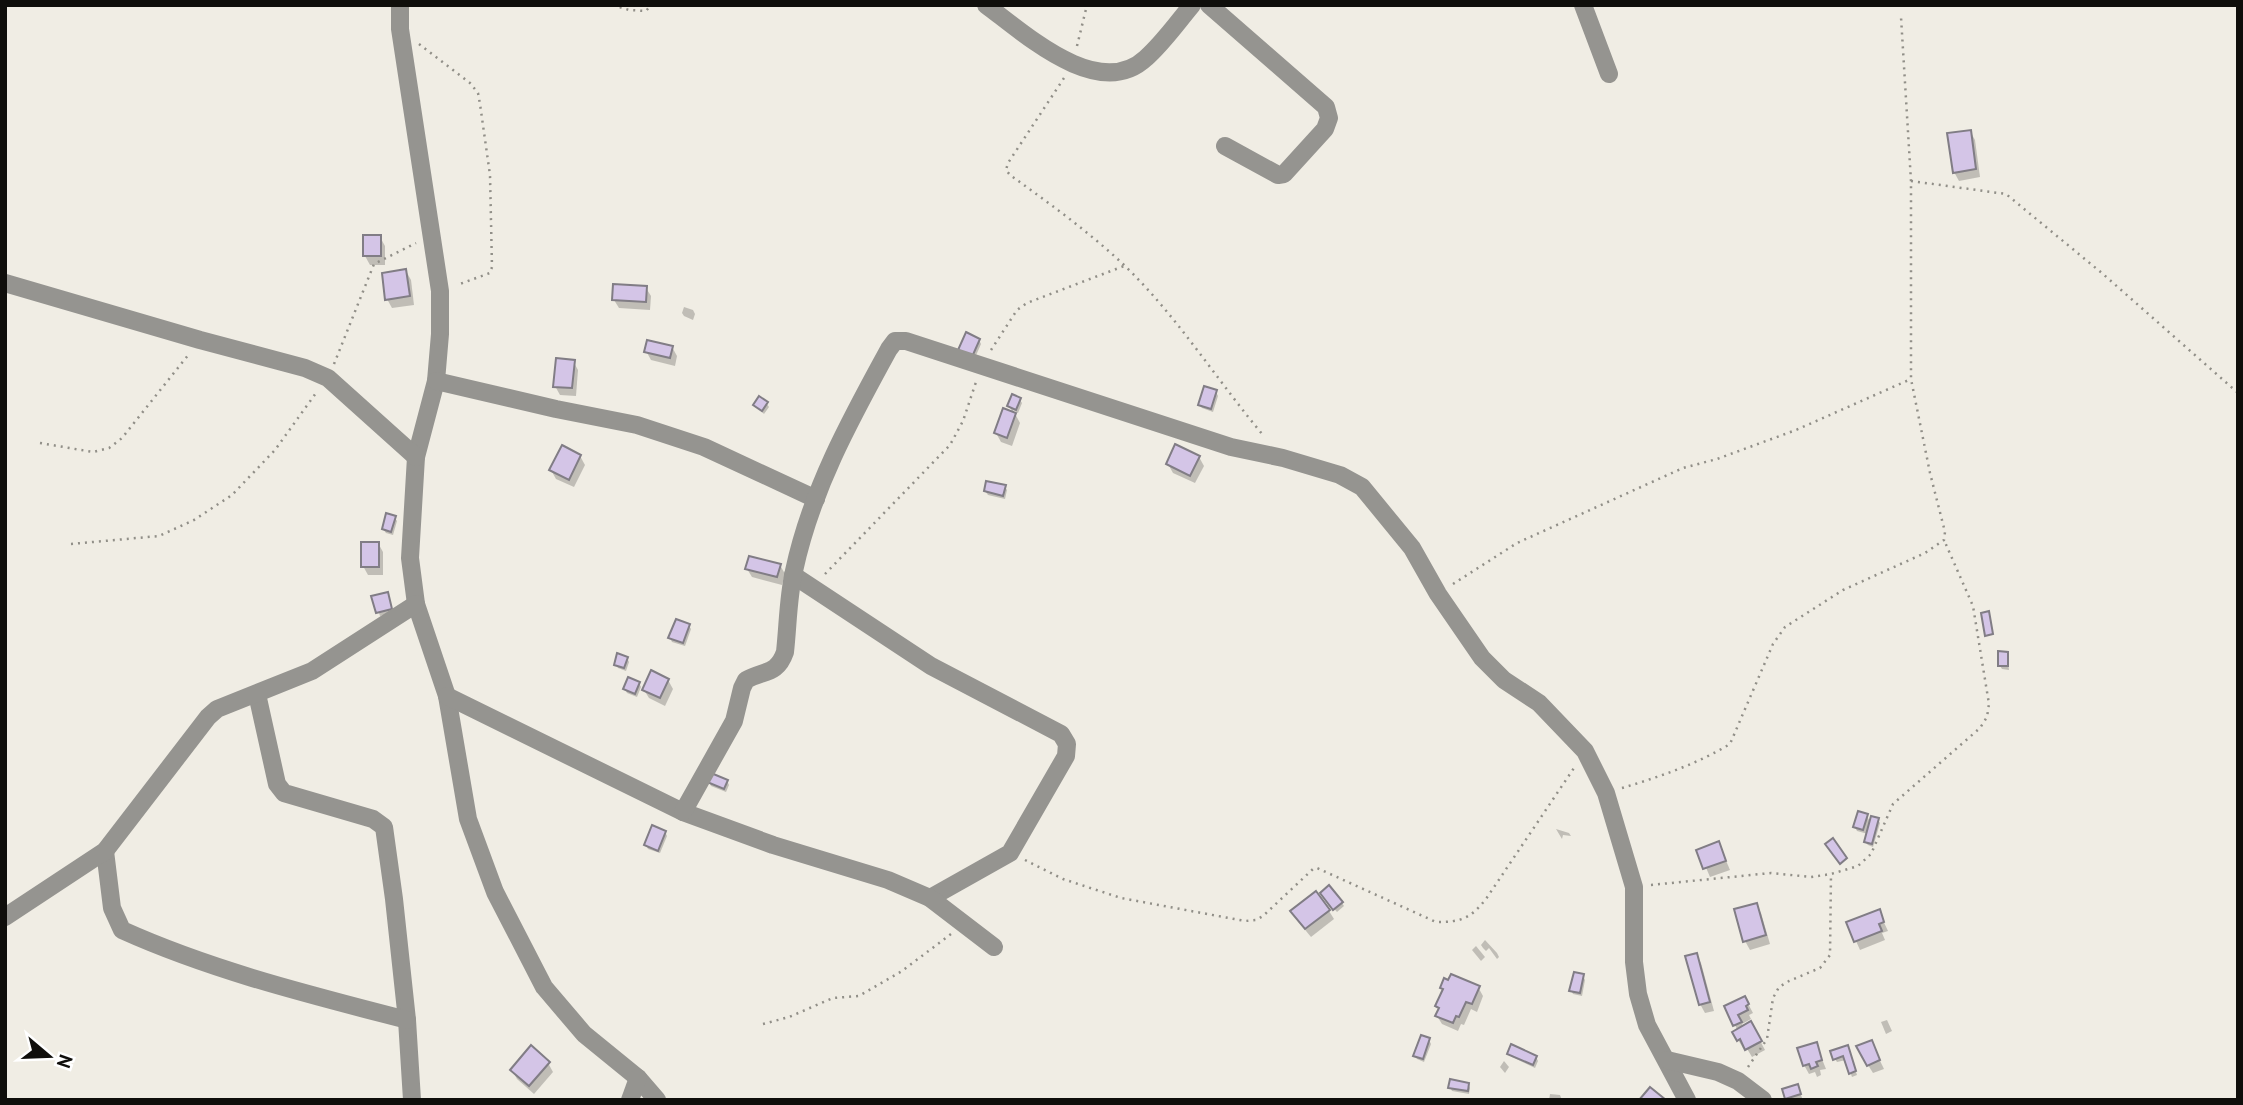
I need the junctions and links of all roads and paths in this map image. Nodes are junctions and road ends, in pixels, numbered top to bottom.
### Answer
1 (400, 5) edge
2 (613, 5) edge
3 (651, 5) edge
4 (986, 5) edge
5 (1087, 5) edge
6 (1192, 5) edge
7 (1209, 5) edge
8 (1583, 5) edge
9 (1901, 17) dead end
10 (401, 29) junction
11 (1073, 64) junction
12 (1609, 74) dead end
13 (1225, 146) dead end
14 (1911, 181) junction
15 (433, 236) junction
16 (1124, 266) junction
17 (5, 283) edge
18 (440, 291) junction
19 (200, 340) junction
20 (981, 367) junction
21 (328, 378) junction
22 (1912, 379) junction
23 (436, 381) junction
24 (2238, 393) edge
25 (40, 443) dead end
26 (416, 457) junction
27 (1283, 458) junction
28 (816, 499) junction
29 (1944, 540) junction
30 (71, 544) dead end
31 (793, 575) junction
32 (811, 588) junction
33 (1438, 594) junction
34 (416, 604) junction
35 (257, 694) junction
36 (447, 696) junction
37 (1585, 751) junction
38 (1606, 793) junction
39 (683, 812) junction
40 (106, 851) junction
41 (1010, 853) junction
42 (1831, 874) junction
43 (1634, 887) junction
44 (930, 898) junction
45 (5, 917) edge
46 (964, 924) junction
47 (995, 947) dead end
48 (407, 1020) junction
49 (763, 1024) dead end
50 (1667, 1060) junction
51 (638, 1079) junction
52 (1738, 1081) junction
53 (412, 1100) edge
54 (630, 1100) edge
55 (657, 1100) edge
56 (1687, 1100) edge
57 (1763, 1100) edge

1 - 10 street
2 - 3 path
4 - 11 street
5 - 11 path
6 - 11 street
7 - 13 street
8 - 12 street
9 - 14 path
10 - 15 street
10 - 18 path
11 - 16 path
14 - 22 path
14 - 24 path
15 - 18 street
15 - 21 path
16 - 20 path
16 - 27 path
17 - 19 street
18 - 23 street
19 - 21 street
19 - 25 path
20 - 27 street
20 - 28 street
20 - 32 path
21 - 26 street
21 - 30 path
22 - 29 path
22 - 33 path
23 - 26 street
23 - 28 street
26 - 34 street
27 - 33 street
28 - 31 street
29 - 38 path
29 - 42 path
31 - 32 street
31 - 39 street
32 - 41 street
33 - 37 street
34 - 35 street
34 - 36 street
35 - 40 street
35 - 48 street
36 - 39 street
36 - 51 street
37 - 38 street
37 - 41 path
38 - 43 street
39 - 44 street
40 - 45 street
40 - 48 street
41 - 44 street
42 - 43 path
42 - 52 path
43 - 50 street
44 - 46 street
46 - 47 street
46 - 49 path
48 - 53 street
50 - 52 street
50 - 56 street
51 - 54 street
51 - 55 street
52 - 57 street

